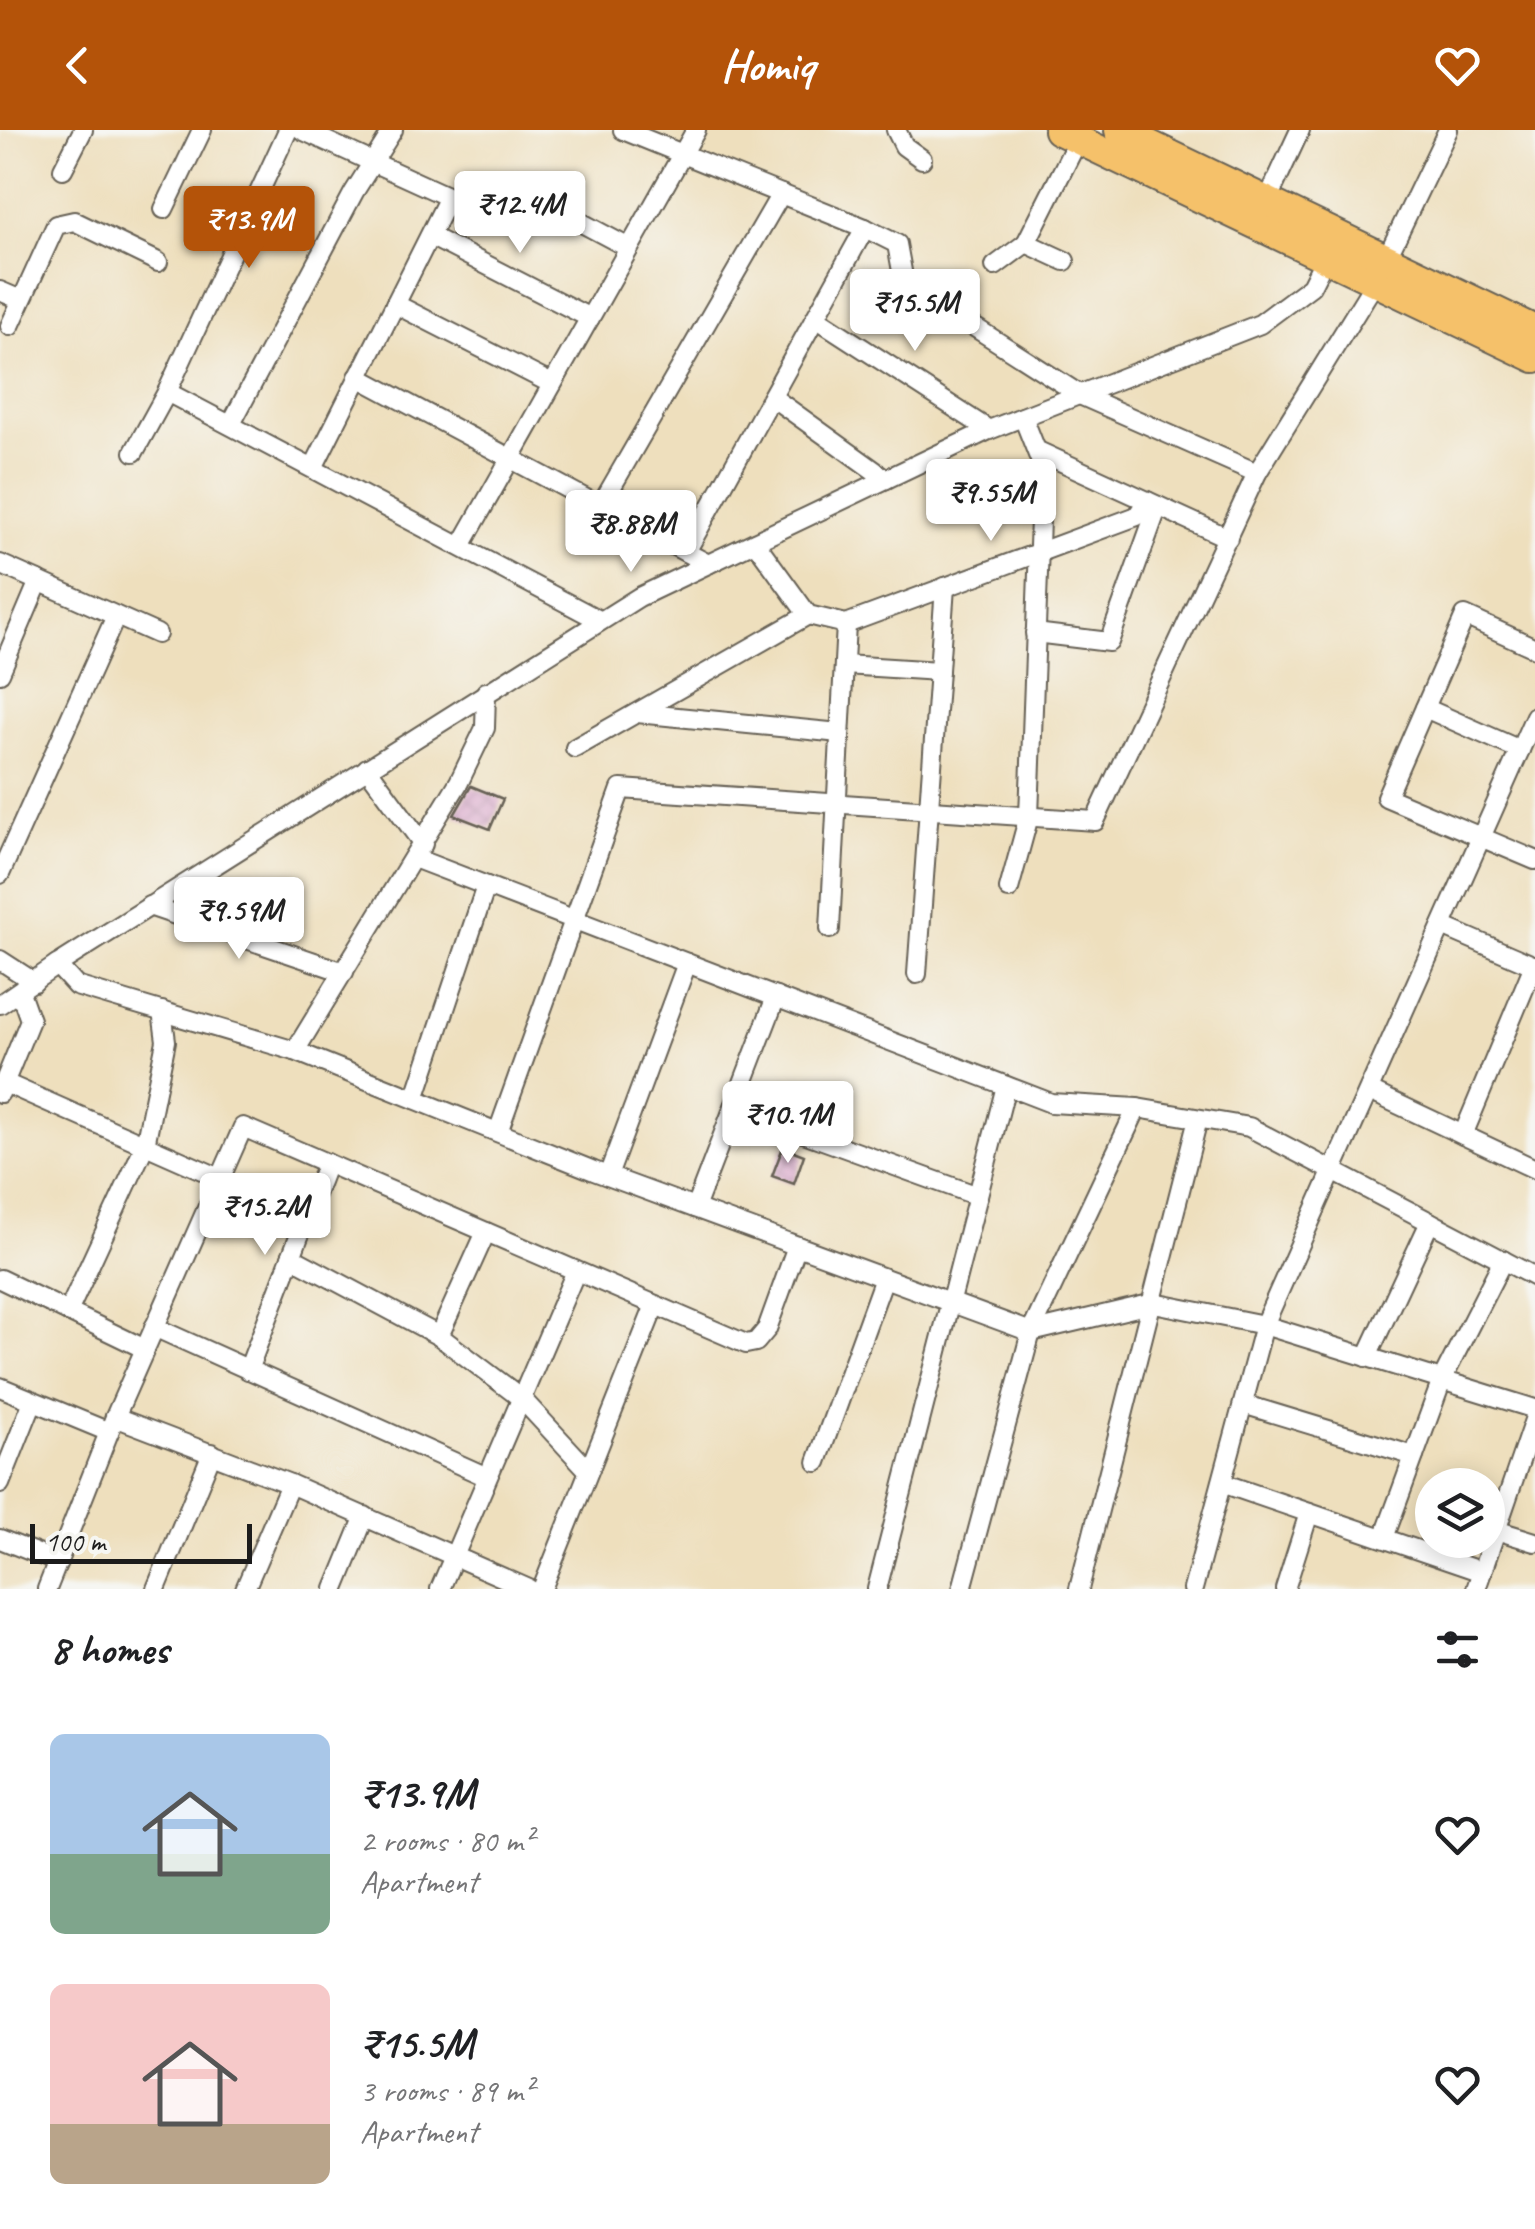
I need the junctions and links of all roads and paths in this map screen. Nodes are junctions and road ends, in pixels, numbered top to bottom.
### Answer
1 (83, 130) edge
2 (202, 130) edge
3 (288, 130) edge
4 (302, 130) edge
5 (393, 130) edge
6 (623, 130) edge
7 (696, 130) edge
8 (896, 130) edge
9 (1119, 130) edge
10 (1300, 130) edge
11 (1448, 130) edge
12 (1073, 133) edge
13 (682, 156) junction
14 (922, 159) dead end
15 (372, 163) junction
16 (63, 169) dead end
17 (782, 194) junction
18 (1267, 201) junction
19 (164, 209) dead end
20 (565, 214) dead end
21 (866, 228) junction
22 (430, 236) junction
23 (1026, 243) junction
24 (630, 248) junction
25 (1326, 256) junction
26 (1064, 261) dead end
27 (158, 262) dead end
28 (995, 266) dead end
29 (1381, 270) junction
30 (0, 291) edge
31 (21, 300) junction
32 (396, 304) junction
33 (590, 318) junction
34 (816, 318) junction
35 (10, 326) dead end
36 (1535, 330) edge
37 (1535, 358) edge
38 (358, 377) junction
39 (552, 384) junction
40 (168, 392) junction
41 (1082, 396) junction
42 (772, 397) junction
43 (1024, 417) junction
44 (230, 424) junction
45 (989, 430) junction
46 (134, 452) dead end
47 (1038, 452) junction
48 (510, 460) junction
49 (313, 468) junction
50 (1258, 472) junction
51 (886, 479) junction
52 (604, 500) junction
53 (1152, 504) junction
54 (678, 524) dead end
55 (1228, 538) junction
56 (755, 542) junction
57 (461, 546) junction
58 (1038, 551) junction
59 (686, 552) junction
60 (0, 564) edge
61 (708, 564) junction
62 (39, 581) junction
63 (945, 586) junction
64 (808, 615) junction
65 (116, 616) junction
66 (600, 620) junction
67 (846, 624) junction
68 (1036, 633) junction
69 (158, 634) dead end
70 (1535, 648) edge
71 (844, 665) junction
72 (939, 671) junction
73 (0, 673) edge
74 (486, 692) junction
75 (1426, 708) junction
76 (637, 713) junction
77 (1535, 716) edge
78 (840, 733) junction
79 (575, 748) dead end
80 (1520, 750) junction
81 (367, 768) junction
82 (836, 804) junction
83 (929, 810) junction
84 (1028, 816) junction
85 (1481, 839) junction
86 (418, 851) junction
87 (1535, 860) edge
88 (0, 874) edge
89 (486, 886) junction
90 (1009, 890) dead end
91 (149, 906) junction
92 (576, 920) junction
93 (1442, 926) junction
94 (830, 929) dead end
95 (0, 960) edge
96 (687, 963) junction
97 (57, 965) junction
98 (1535, 966) edge
99 (344, 972) junction
100 (917, 974) dead end
101 (27, 987) junction
102 (776, 998) junction
103 (0, 1004) edge
104 (162, 1011) junction
105 (295, 1051) junction
106 (1006, 1086) junction
107 (2, 1088) edge
108 (1370, 1091) junction
109 (415, 1099) junction
110 (734, 1108) junction
111 (1137, 1108) junction
112 (1198, 1119) junction
113 (498, 1132) junction
114 (1463, 1135) junction
115 (145, 1145) junction
116 (327, 1163) junction
117 (1535, 1169) edge
118 (1334, 1171) junction
119 (608, 1176) junction
120 (220, 1178) junction
121 (978, 1196) junction
122 (696, 1208) junction
123 (1430, 1222) junction
124 (486, 1232) junction
125 (796, 1246) junction
126 (291, 1257) junction
127 (1502, 1260) junction
128 (576, 1271) junction
129 (1535, 1277) edge
130 (884, 1278) junction
131 (0, 1280) edge
132 (950, 1302) junction
133 (1154, 1303) junction
134 (655, 1305) junction
135 (68, 1312) junction
136 (1264, 1325) junction
137 (154, 1328) junction
138 (1031, 1332) junction
139 (439, 1336) junction
140 (145, 1349) junction
141 (1367, 1357) junction
142 (248, 1370) junction
143 (1442, 1380) junction
144 (0, 1387) edge
145 (521, 1398) junction
146 (33, 1401) junction
147 (1243, 1404) junction
148 (1535, 1409) edge
149 (1535, 1417) edge
150 (112, 1424) junction
151 (212, 1452) junction
152 (1414, 1456) junction
153 (817, 1462) dead end
154 (588, 1470) junction
155 (487, 1477) junction
156 (0, 1484) edge
157 (290, 1484) junction
158 (1222, 1484) junction
159 (1505, 1504) edge
160 (1309, 1513) junction
161 (365, 1516) junction
162 (1505, 1533) edge
163 (1384, 1538) junction
164 (0, 1539) edge
165 (1535, 1542) edge
166 (453, 1556) junction
167 (58, 1562) junction
168 (1479, 1580) edge
169 (47, 1589) edge
170 (156, 1589) edge
171 (246, 1589) edge
172 (335, 1589) edge
173 (440, 1589) edge
174 (529, 1589) edge
175 (542, 1589) edge
176 (877, 1589) edge
177 (962, 1589) edge
178 (1079, 1589) edge
179 (1194, 1589) edge
180 (1284, 1589) edge

1 - 16 street
2 - 19 street
3 - 40 street
4 - 15 street
5 - 15 street
6 - 13 street
7 - 13 street
8 - 14 street
9 - 18 highway
10 - 18 street
11 - 29 street
12 - 23 street
12 - 25 highway
13 - 17 street
13 - 24 street
15 - 22 street
15 - 44 street
17 - 21 street
17 - 52 street
18 - 29 highway
20 - 24 street
21 - 34 street
21 - 41 street
22 - 32 street
22 - 33 street
23 - 26 street
23 - 28 street
24 - 33 street
25 - 29 highway
25 - 41 street
27 - 31 street
29 - 36 highway
29 - 37 highway
29 - 50 street
30 - 31 street
31 - 35 street
32 - 38 street
32 - 39 street
33 - 39 street
34 - 42 street
34 - 45 street
38 - 48 street
38 - 49 street
39 - 48 street
40 - 44 street
40 - 46 street
41 - 43 street
41 - 50 street
42 - 51 street
42 - 59 street
43 - 45 street
43 - 47 street
44 - 49 street
45 - 51 street
47 - 53 street
47 - 58 street
48 - 52 street
48 - 57 street
49 - 57 street
50 - 55 street
51 - 56 street
52 - 54 street
52 - 59 street
53 - 55 street
53 - 58 street
53 - 68 street
55 - 84 street
56 - 61 street
56 - 64 street
57 - 66 street
58 - 63 street
58 - 68 street
59 - 61 street
60 - 62 street
61 - 66 street
62 - 65 street
62 - 73 street
63 - 67 street
63 - 72 street
64 - 67 street
64 - 76 street
65 - 69 street
65 - 88 street
66 - 74 street
67 - 71 street
68 - 84 street
70 - 75 street
71 - 72 street
71 - 78 street
72 - 83 street
74 - 81 street
74 - 86 street
75 - 80 street
75 - 85 street
76 - 78 street
76 - 79 street
77 - 80 street
78 - 82 street
80 - 85 street
81 - 86 street
81 - 91 street
82 - 83 street
82 - 92 street
82 - 94 street
83 - 84 street
83 - 100 street
84 - 90 street
85 - 87 street
85 - 93 street
86 - 89 street
86 - 99 street
89 - 92 street
89 - 109 street
91 - 97 street
91 - 99 street
92 - 96 street
92 - 113 street
93 - 98 street
93 - 108 street
95 - 101 street
96 - 102 street
96 - 119 street
97 - 101 street
97 - 104 street
98 - 114 street
99 - 105 street
101 - 103 street
101 - 107 street
102 - 106 street
102 - 110 street
104 - 105 street
104 - 115 street
105 - 109 street
106 - 111 street
106 - 121 street
107 - 115 street
108 - 114 street
108 - 118 street
109 - 113 street
110 - 121 street
110 - 122 street
111 - 112 street
111 - 138 street
112 - 118 street
112 - 133 street
113 - 119 street
114 - 117 street
115 - 120 street
115 - 135 street
116 - 120 street
116 - 124 street
116 - 126 street
118 - 123 street
118 - 136 street
119 - 122 street
120 - 137 street
121 - 132 street
122 - 125 street
123 - 127 street
123 - 141 street
124 - 128 street
124 - 139 street
125 - 130 street
125 - 134 street
126 - 139 street
126 - 142 street
127 - 129 street
127 - 143 street
128 - 134 street
128 - 145 street
130 - 132 street
130 - 153 street
131 - 135 street
132 - 138 street
132 - 176 street
133 - 136 street
133 - 138 street
133 - 178 street
134 - 154 street
135 - 140 street
136 - 141 street
136 - 147 street
137 - 140 street
137 - 142 street
138 - 177 street
139 - 145 street
140 - 150 street
141 - 143 street
142 - 155 street
143 - 148 street
143 - 152 street
144 - 146 street
145 - 154 street
145 - 155 street
146 - 150 street
146 - 156 street
147 - 152 street
147 - 158 street
149 - 159 street
150 - 151 street
150 - 167 street
151 - 157 street
151 - 170 street
152 - 163 street
154 - 175 street
155 - 166 street
157 - 161 street
157 - 171 street
158 - 160 street
158 - 179 street
160 - 163 street
160 - 180 street
161 - 166 street
161 - 172 street
162 - 165 street
163 - 168 street
164 - 167 street
166 - 173 street
166 - 174 street
167 - 169 street

